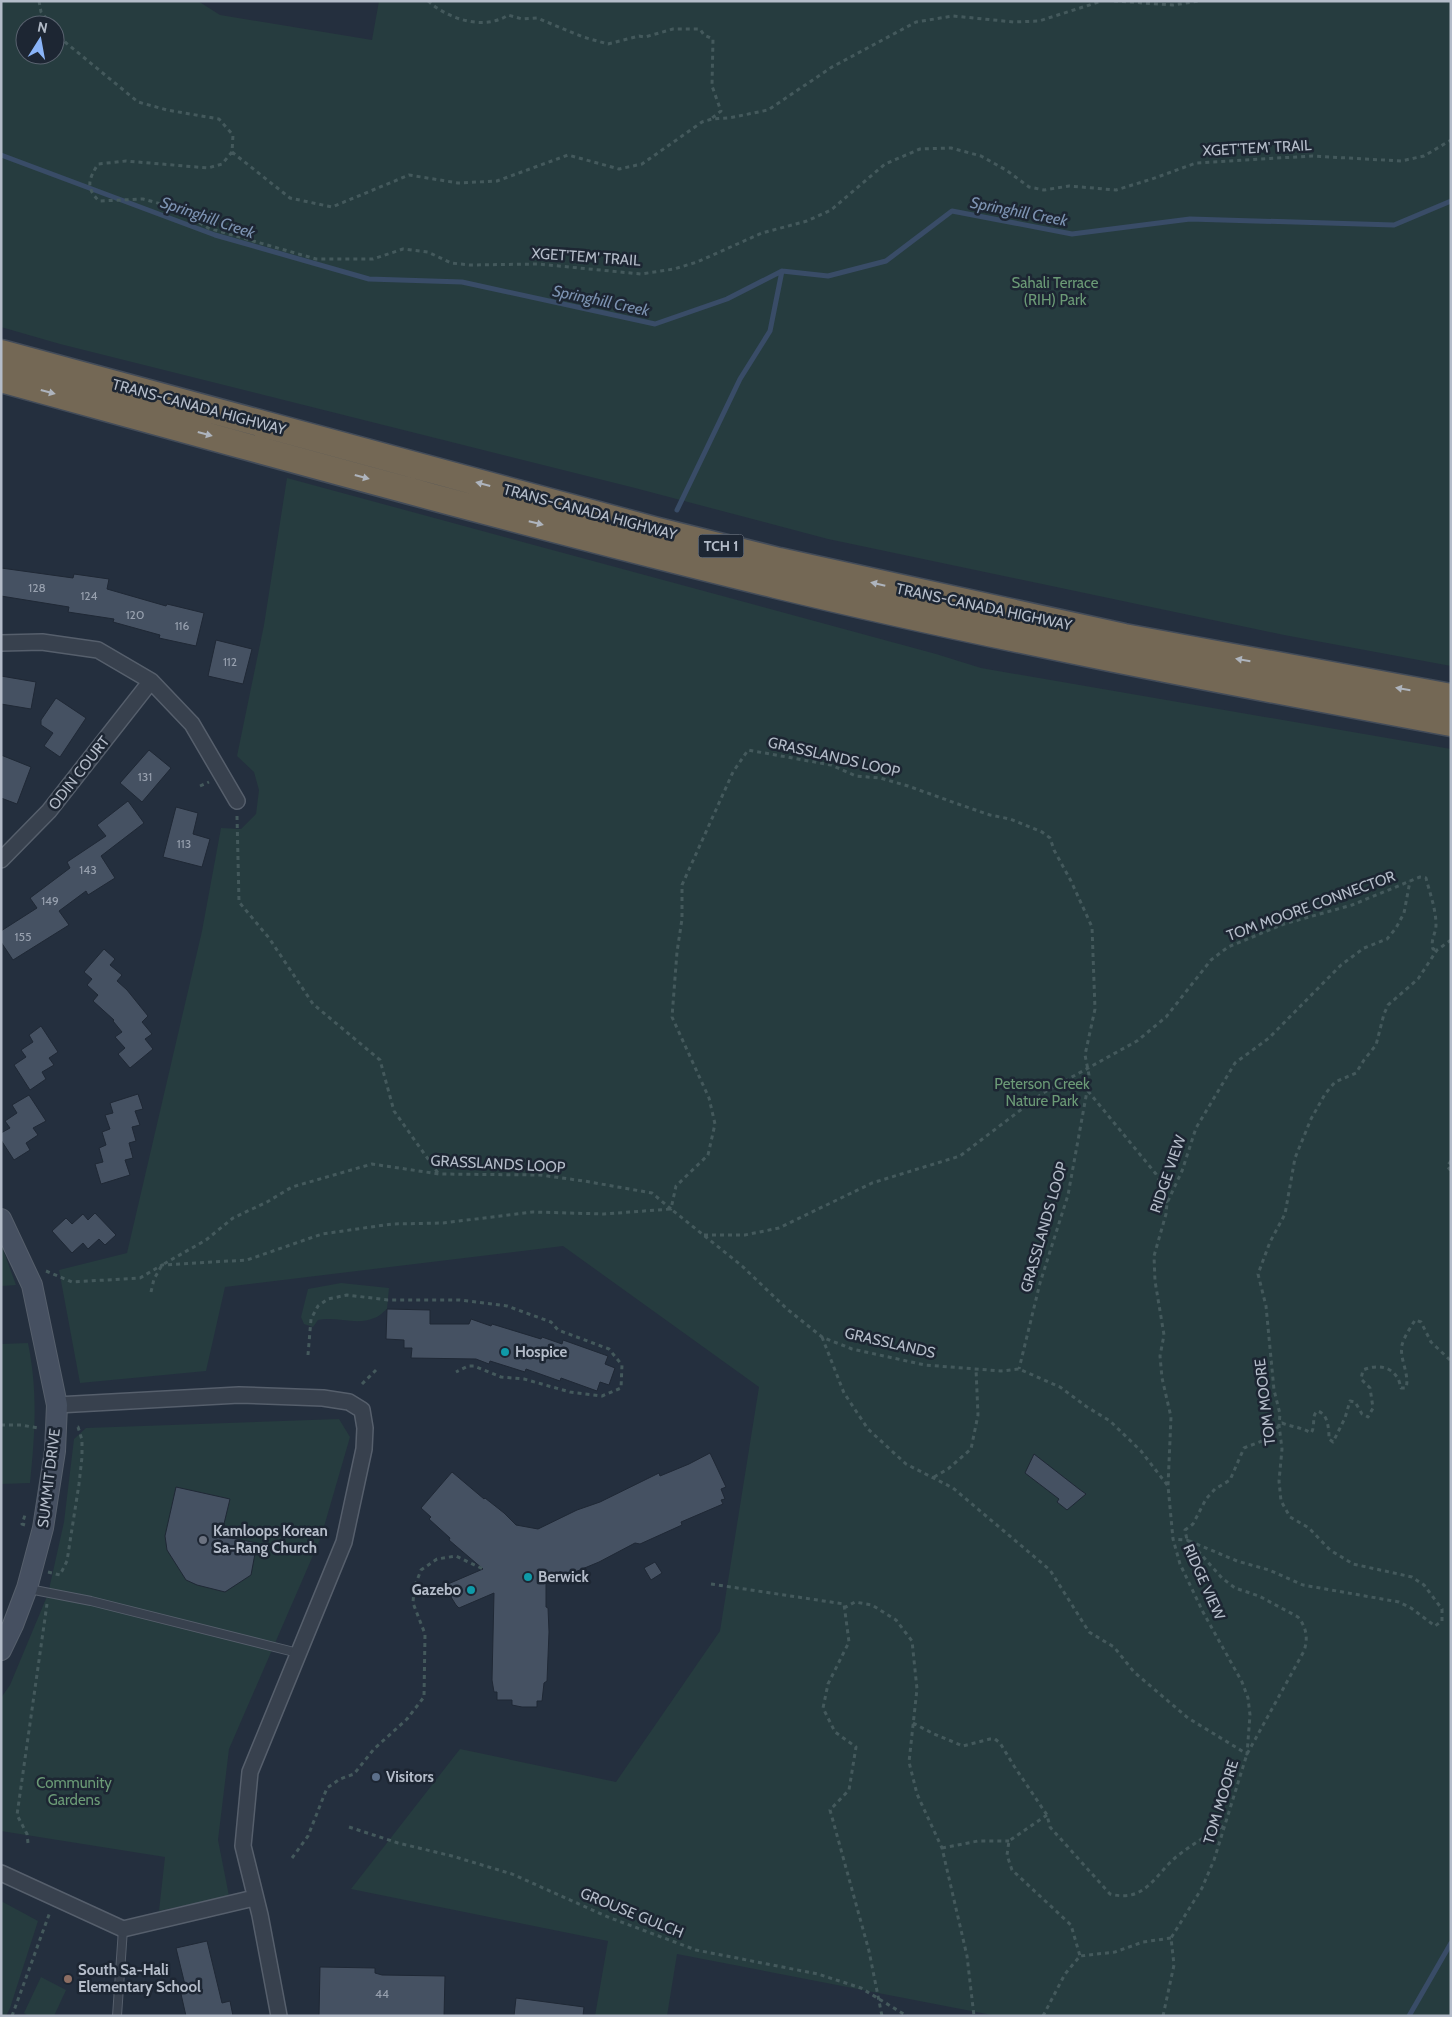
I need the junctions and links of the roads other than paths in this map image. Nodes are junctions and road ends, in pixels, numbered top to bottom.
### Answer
1 (1, 353) edge
2 (1, 379) edge
3 (1, 643) edge
4 (151, 681) junction
5 (1451, 697) edge
6 (1451, 723) edge
7 (237, 801) road end
8 (1, 860) edge
9 (1, 1219) edge
10 (57, 1405) junction
11 (27, 1588) junction
12 (1, 1650) edge
13 (298, 1654) junction
14 (1, 1873) edge
15 (254, 1898) junction
16 (123, 1929) junction
17 (117, 2016) edge
18 (279, 2016) edge

5 -> 1 highway, TRANS-CANADA HIGHWAY / TCH 1
2 -> 6 highway, TRANS-CANADA HIGHWAY / TCH 1
3 - 4 street
4 - 7 street
4 - 8 street, ODIN COURT
9 - 10 main road, SUMMIT DRIVE
10 - 11 main road, SUMMIT DRIVE
10 - 13 street
11 - 12 main road, SUMMIT DRIVE
11 - 13 lane
13 - 15 street
14 - 16 street
15 - 16 street
15 - 18 street
16 - 17 lane

